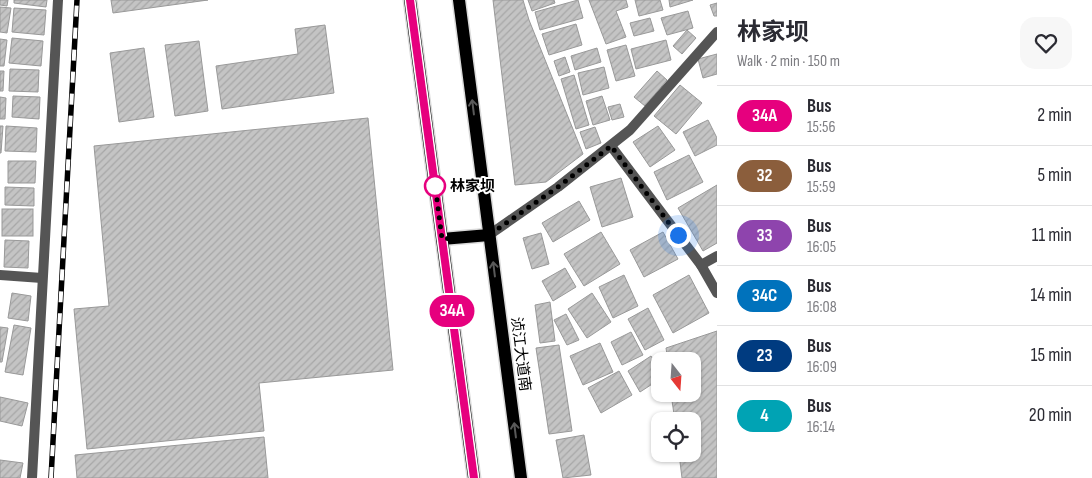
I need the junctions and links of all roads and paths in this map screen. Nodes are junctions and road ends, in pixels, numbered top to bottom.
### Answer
1 (58, 0) edge
2 (410, 0) edge
3 (458, 0) edge
4 (717, 32) edge
5 (611, 146) junction
6 (489, 235) junction
7 (442, 239) junction
8 (717, 256) edge
9 (701, 265) junction
10 (0, 275) edge
11 (42, 278) junction
12 (717, 293) edge
13 (32, 478) edge
14 (474, 478) edge
15 (521, 478) edge

1 - 11 street
2 - 7 main road
6 -> 3 main road, 浈江大道南
4 - 5 street
5 - 6 street
5 - 9 street
6 - 7 main road
15 -> 6 main road, 浈江大道南
7 - 14 main road
8 - 9 street
9 - 12 street
10 - 11 street
11 - 13 street

